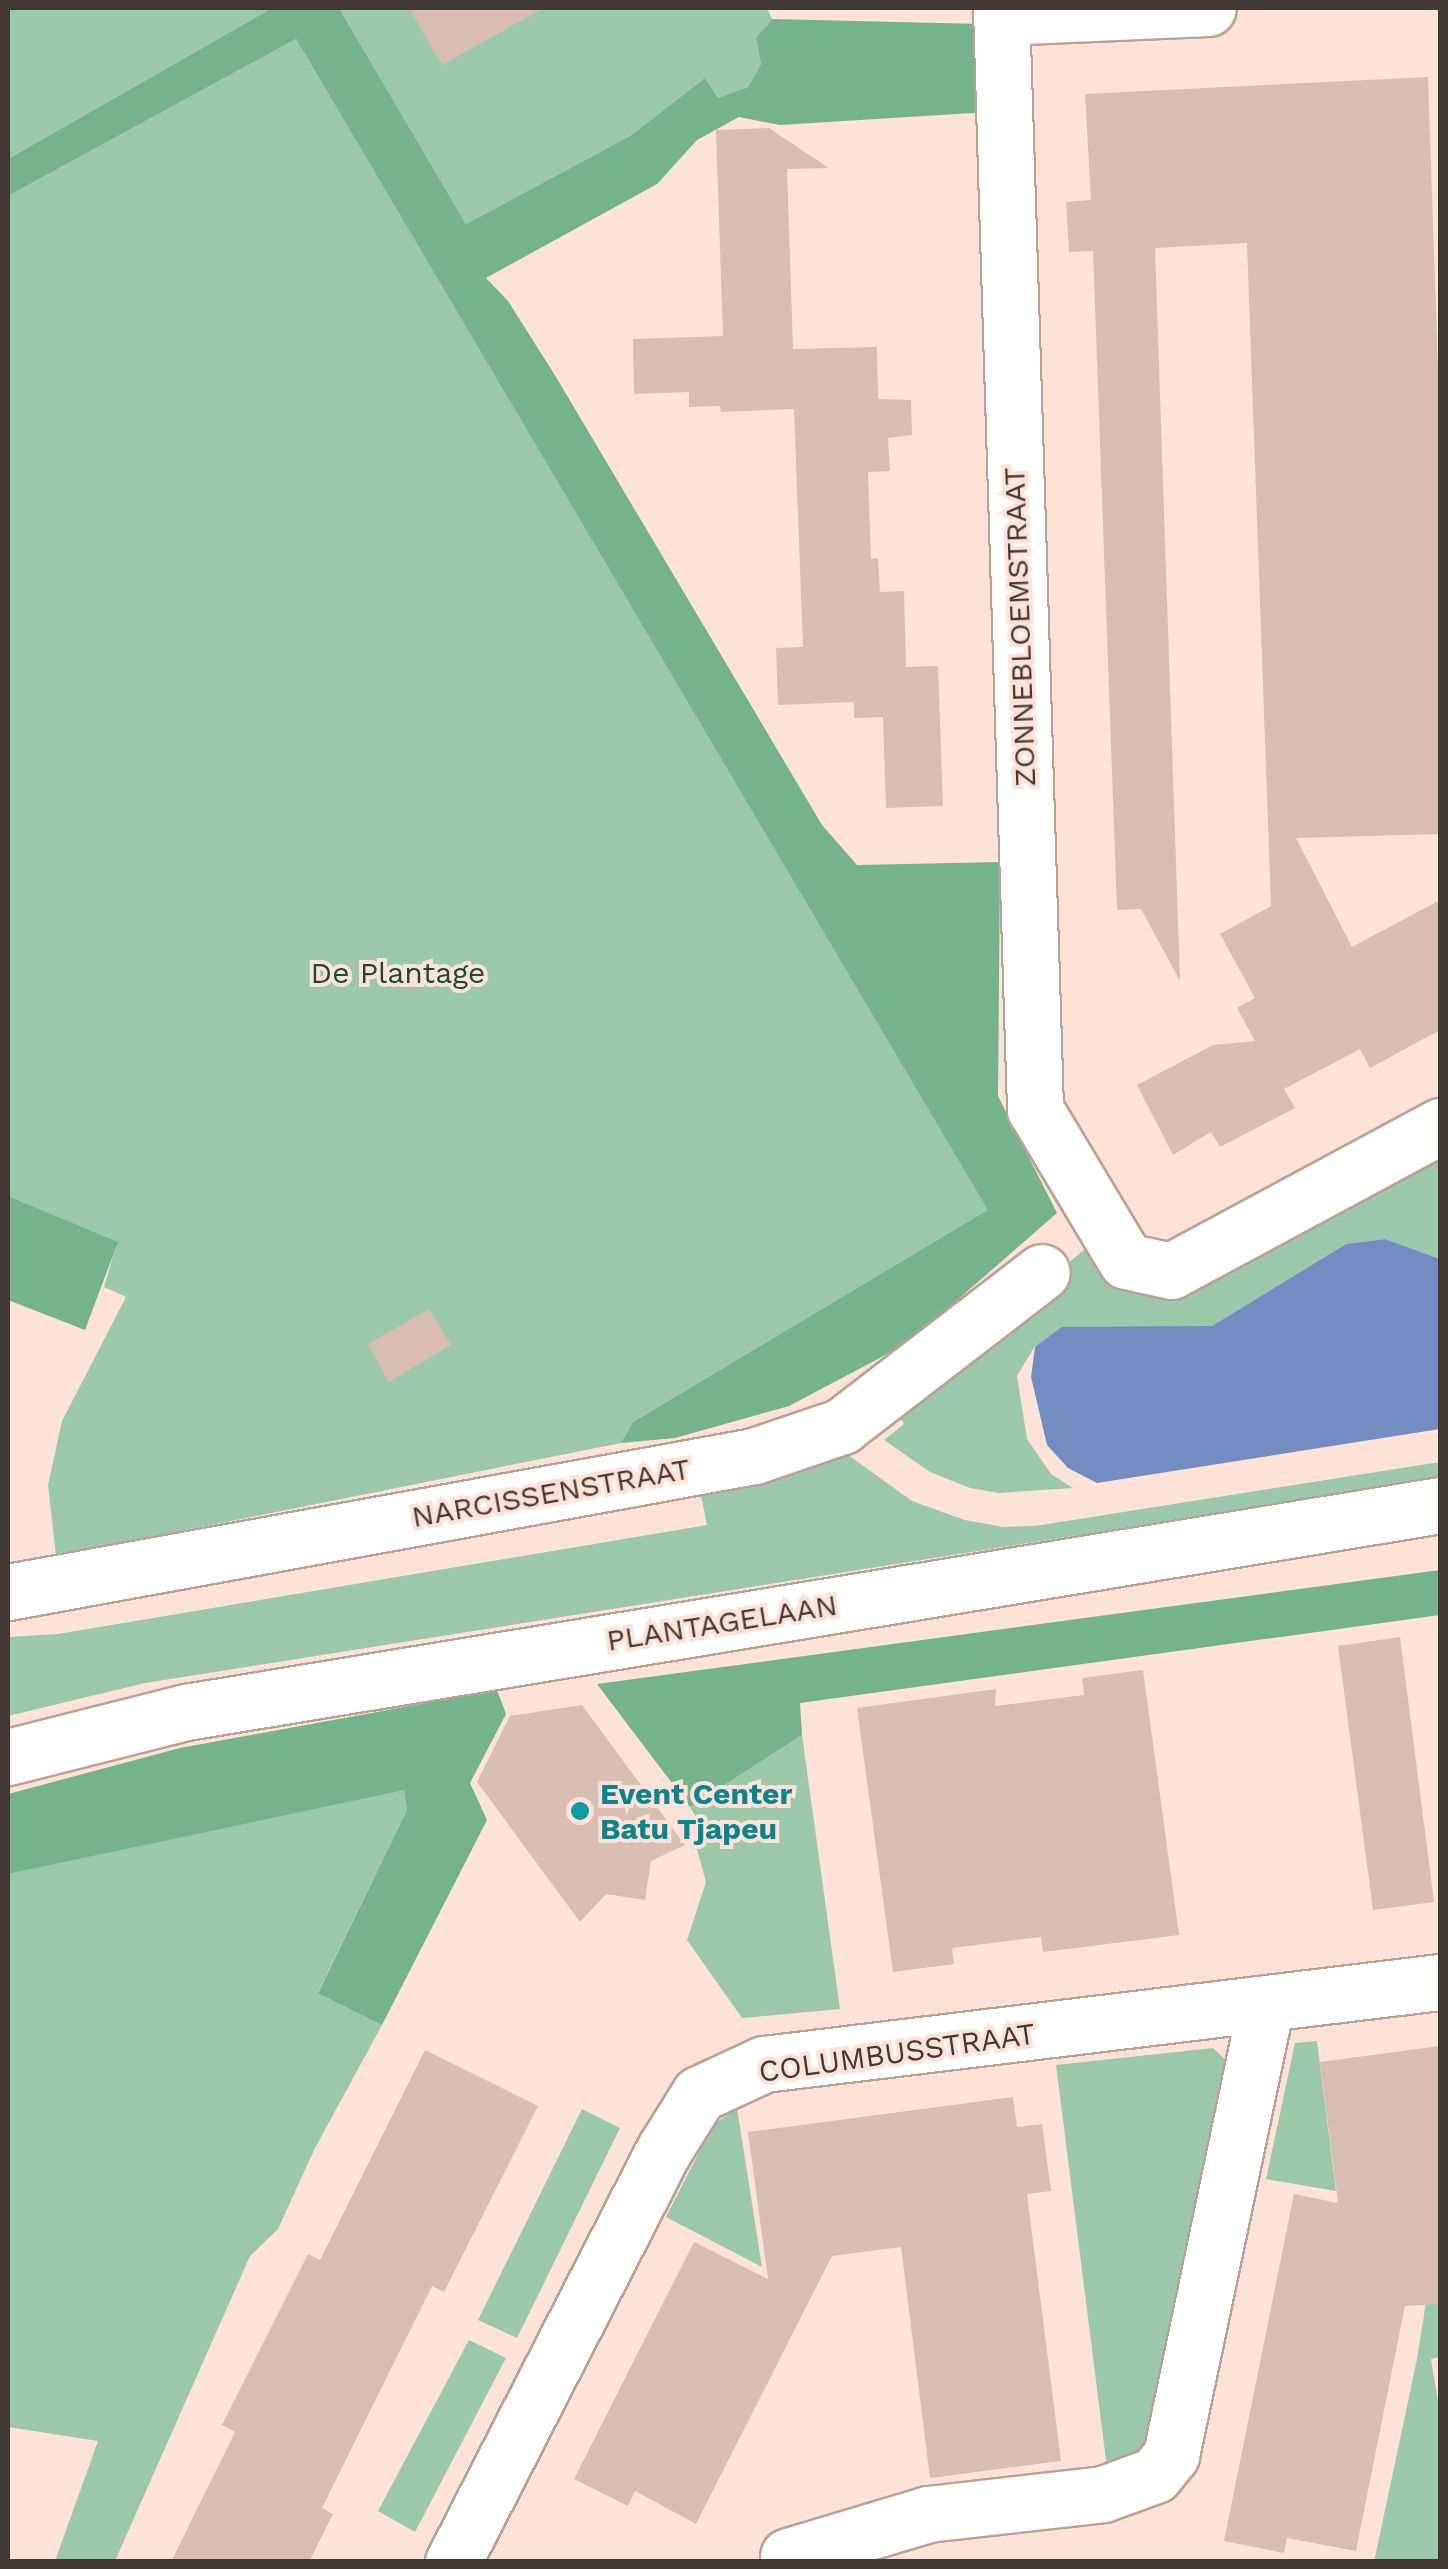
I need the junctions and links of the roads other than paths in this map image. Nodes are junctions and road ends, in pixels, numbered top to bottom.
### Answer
1 (1208, 8) edge
2 (1001, 12) edge
3 (1440, 1126) edge
4 (1042, 1272) dead end
5 (1440, 1505) edge
6 (8, 1592) edge
7 (8, 1757) edge
8 (1440, 1982) edge
9 (1266, 2005) junction
10 (788, 2556) dead end
11 (453, 2562) edge

1 - 2 street
2 - 3 street, ZONNEBLOEMSTRAAT
4 - 6 street, NARCISSENSTRAAT
5 - 7 street, PLANTAGELAAN
8 - 9 street, COLUMBUSSTRAAT
9 - 10 street
9 - 11 street, COLUMBUSSTRAAT

